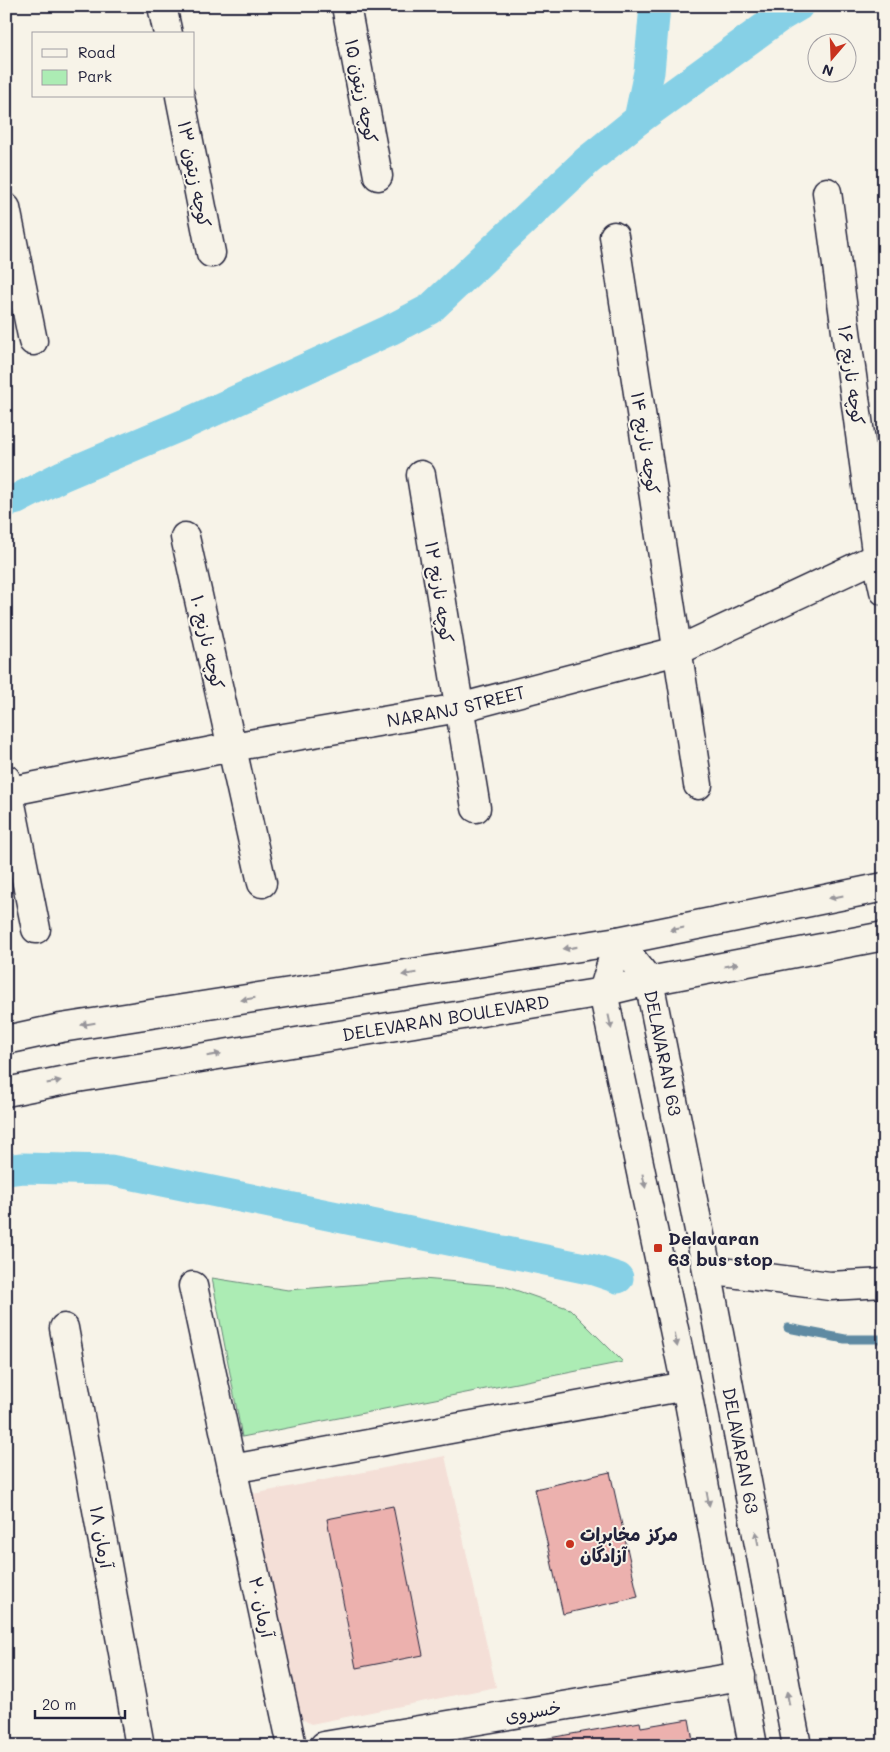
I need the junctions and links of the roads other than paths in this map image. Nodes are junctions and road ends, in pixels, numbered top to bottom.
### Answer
1 (162, 6) edge
2 (346, 6) edge
3 (168, 32) edge
4 (180, 98) edge
5 (378, 176) dead end
6 (827, 192) dead end
7 (6, 208) edge
8 (614, 236) dead end
9 (210, 252) dead end
10 (33, 341) dead end
11 (421, 475) dead end
12 (185, 537) dead end
13 (880, 556) edge
14 (884, 591) edge
15 (677, 651) junction
16 (460, 708) junction
17 (232, 748) junction
18 (698, 785) dead end
19 (7, 787) edge
20 (476, 808) dead end
21 (262, 883) dead end
22 (884, 887) edge
23 (36, 929) dead end
24 (884, 936) edge
25 (618, 941) junction
26 (649, 981) junction
27 (603, 992) junction
28 (6, 1040) edge
29 (6, 1092) edge
30 (706, 1270) junction
31 (884, 1283) edge
32 (193, 1286) dead end
33 (64, 1328) dead end
34 (686, 1386) junction
35 (232, 1469) junction
36 (741, 1676) junction
37 (140, 1746) edge
38 (292, 1746) edge
39 (324, 1746) edge
40 (754, 1746) edge
41 (797, 1746) edge

1 - 3 street
2 - 5 street, کوچه زیتون ۱۵
4 - 9 street, کوچه زیتون ۱۳
6 - 13 street, کوچه نارنج ۱۶
7 - 10 street
8 - 15 street, کوچه نارنج ۱۴
11 - 16 street, کوچه نارنج ۱۲
12 - 17 street, کوچه نارنج ۱۰
13 - 14 street, کوچه نارنج ۱۶
13 - 15 street, NARANJ STREET
15 - 16 street, NARANJ STREET
15 - 18 street, کوچه نارنج ۱۴
16 - 17 street, NARANJ STREET
16 - 20 street, کوچه نارنج ۱۲
17 - 19 street, NARANJ STREET
17 - 21 street, کوچه نارنج ۱۰
19 - 23 street
22 -> 25 street
26 -> 24 street, DELEVARAN BOULEVARD
25 - 26 street, DELAVARAN 63
25 - 27 street
25 -> 28 street
26 - 27 street, DELEVARAN BOULEVARD
26 - 30 street, DELAVARAN 63
29 -> 27 street, DELEVARAN BOULEVARD
27 -> 34 street
30 - 31 street
41 -> 30 street, DELAVARAN 63
32 - 35 street, آرمان ۲۰
33 - 37 street, آرمان ۱۸
34 - 35 street
34 -> 36 street
35 - 38 street, آرمان ۲۰
36 - 39 street, خسروی
36 - 40 street

